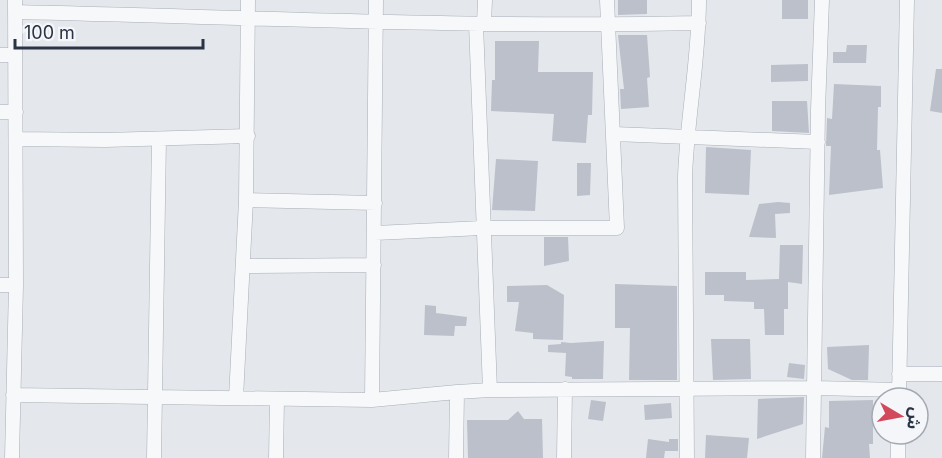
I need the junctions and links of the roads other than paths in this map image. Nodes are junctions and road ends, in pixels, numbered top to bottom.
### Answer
1 (144, 0) edge
2 (248, 0) edge
3 (376, 0) edge
4 (485, 0) edge
5 (607, 0) edge
6 (699, 0) edge
7 (822, 0) edge
8 (907, 0) edge
9 (15, 6) edge
10 (143, 15) junction
11 (248, 19) junction
12 (376, 22) junction
13 (699, 23) junction
14 (480, 24) junction
15 (607, 25) junction
16 (0, 55) edge
17 (15, 55) junction
18 (0, 112) edge
19 (16, 112) junction
20 (614, 134) junction
21 (248, 136) junction
22 (687, 138) junction
23 (16, 139) junction
24 (159, 139) junction
25 (818, 142) junction
26 (246, 200) junction
27 (375, 203) junction
28 (483, 228) junction
29 (375, 233) junction
30 (374, 265) junction
31 (243, 266) junction
32 (0, 285) edge
33 (16, 285) junction
34 (7, 373) edge
35 (899, 374) junction
36 (942, 374) edge
37 (899, 386) edge
38 (815, 388) junction
39 (565, 389) junction
40 (490, 390) junction
41 (687, 390) junction
42 (457, 392) junction
43 (870, 392) edge
44 (13, 395) junction
45 (154, 397) junction
46 (236, 398) junction
47 (277, 399) junction
48 (372, 400) junction
49 (12, 458) edge
50 (154, 458) edge
51 (276, 458) edge
52 (456, 458) edge
53 (564, 458) edge
54 (687, 458) edge
55 (813, 458) edge

1 - 10 street
2 - 11 street
3 - 12 street
4 - 14 street
5 - 15 street
6 - 13 street
7 - 25 street
8 - 35 street
9 - 10 street
9 - 17 street
10 - 11 street
11 - 12 street
11 - 21 street
12 - 14 street
12 - 27 street
13 - 15 street
13 - 22 street
14 - 15 street
14 - 28 street
15 - 20 street
16 - 17 street
17 - 19 street
18 - 19 street
19 - 23 street
20 - 22 street
20 - 28 street
21 - 24 street
21 - 26 street
22 - 25 street
22 - 41 street
23 - 24 street
23 - 33 street
24 - 45 street
25 - 38 street
26 - 27 street
26 - 31 street
27 - 29 street
28 - 29 street
28 - 40 street
29 - 30 street
30 - 31 street
30 - 48 street
31 - 46 street
32 - 33 street
33 - 34 street
34 - 44 street
35 - 36 street
35 - 37 street
38 - 41 street
38 - 43 street
38 - 55 street
39 - 40 street
39 - 41 street
39 - 53 street
40 - 42 street
41 - 54 street
42 - 48 street
42 - 52 street
44 - 45 street
44 - 49 street
45 - 46 street
45 - 50 street
46 - 47 street
47 - 48 street
47 - 51 street

